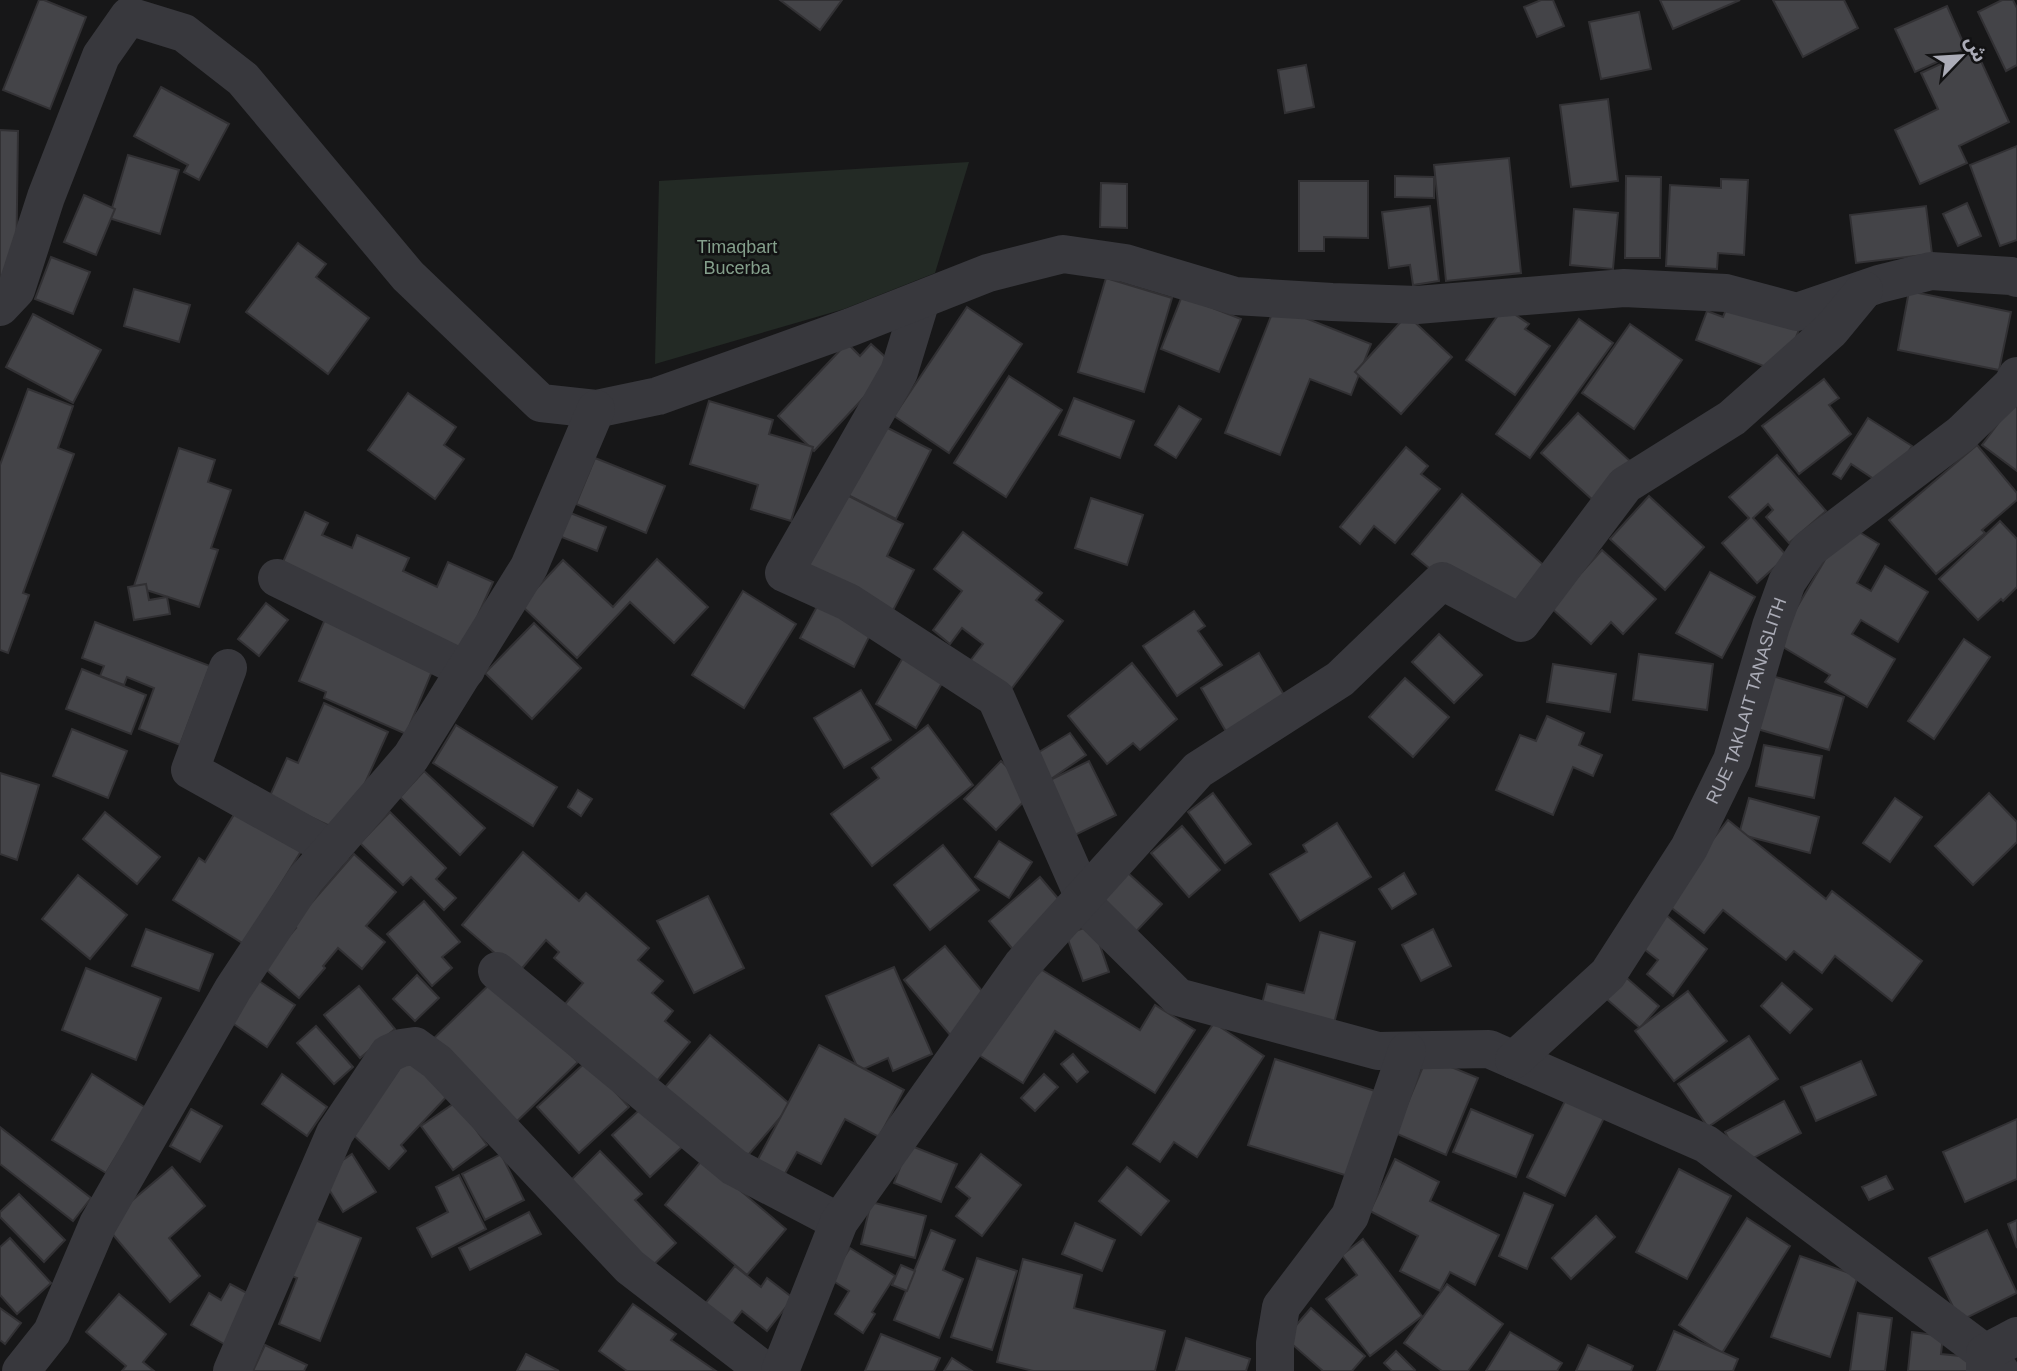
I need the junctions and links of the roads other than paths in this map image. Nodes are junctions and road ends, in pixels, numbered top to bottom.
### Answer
1 (2017, 278) edge
2 (1864, 290) junction
3 (921, 300) junction
4 (0, 307) edge
5 (2017, 376) edge
6 (596, 409) junction
7 (277, 578) dead end
8 (228, 668) dead end
9 (466, 670) junction
10 (332, 849) junction
11 (1084, 897) junction
12 (497, 971) dead end
13 (1407, 1051) junction
14 (1514, 1060) junction
15 (838, 1222) junction
16 (1997, 1358) edge
17 (0, 1365) edge
18 (8, 1371) edge
19 (21, 1371) edge
20 (232, 1371) edge
21 (765, 1371) edge
22 (780, 1371) edge
23 (1275, 1371) edge

1 - 2 street
2 - 3 street
2 - 11 street
3 - 6 street
3 - 11 street
4 - 6 street
5 - 14 street, RUE TAKLAIT TANASLITH
6 - 9 street
7 - 9 street
8 - 10 street
9 - 10 street
10 - 19 street
11 - 13 street
11 - 15 street
12 - 15 street
13 - 14 street
13 - 23 street
14 - 16 street
15 - 22 street
17 - 18 street
20 - 21 street

